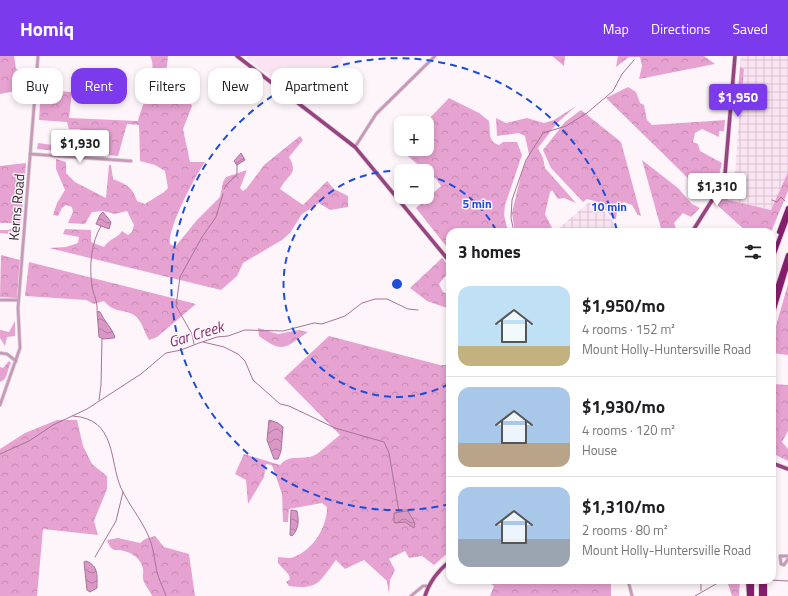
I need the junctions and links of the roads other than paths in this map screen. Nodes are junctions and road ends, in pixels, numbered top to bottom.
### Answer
1 (38, 56) edge
2 (237, 56) edge
3 (435, 56) edge
4 (735, 56) edge
5 (355, 147) junction
6 (30, 154) junction
7 (131, 161) dead end
8 (788, 208) edge
9 (788, 216) edge
10 (695, 228) edge
11 (776, 240) edge
12 (776, 248) edge
13 (788, 255) edge
14 (446, 257) edge
15 (788, 263) edge
16 (776, 291) edge
17 (0, 300) edge
18 (18, 300) junction
19 (776, 303) edge
20 (0, 353) edge
21 (16, 361) junction
22 (0, 404) edge
23 (776, 465) edge
24 (788, 469) edge
25 (788, 557) edge
26 (446, 565) edge
27 (629, 584) edge
28 (749, 584) edge
29 (752, 584) edge
30 (760, 584) edge
31 (764, 584) edge
32 (430, 586) junction
33 (761, 594) edge
34 (750, 595) edge
35 (411, 596) edge
36 (426, 596) edge
37 (632, 596) edge
38 (765, 596) edge

1 - 6 street, Kerns Road
2 - 5 main road
3 - 5 street
4 - 10 main road
5 - 14 main road
6 - 7 street
6 - 18 street, Kerns Road
8 - 11 highway
9 - 12 highway
13 - 16 highway
15 - 19 highway
17 - 18 street
18 - 21 street, Kerns Road
20 - 21 street
21 - 22 street, Kerns Road
23 - 24 main road
25 - 25 street
26 - 32 main road
27 - 37 street
28 - 34 highway
29 - 34 highway
30 - 33 highway
31 - 38 highway
32 - 35 street
32 - 36 main road

